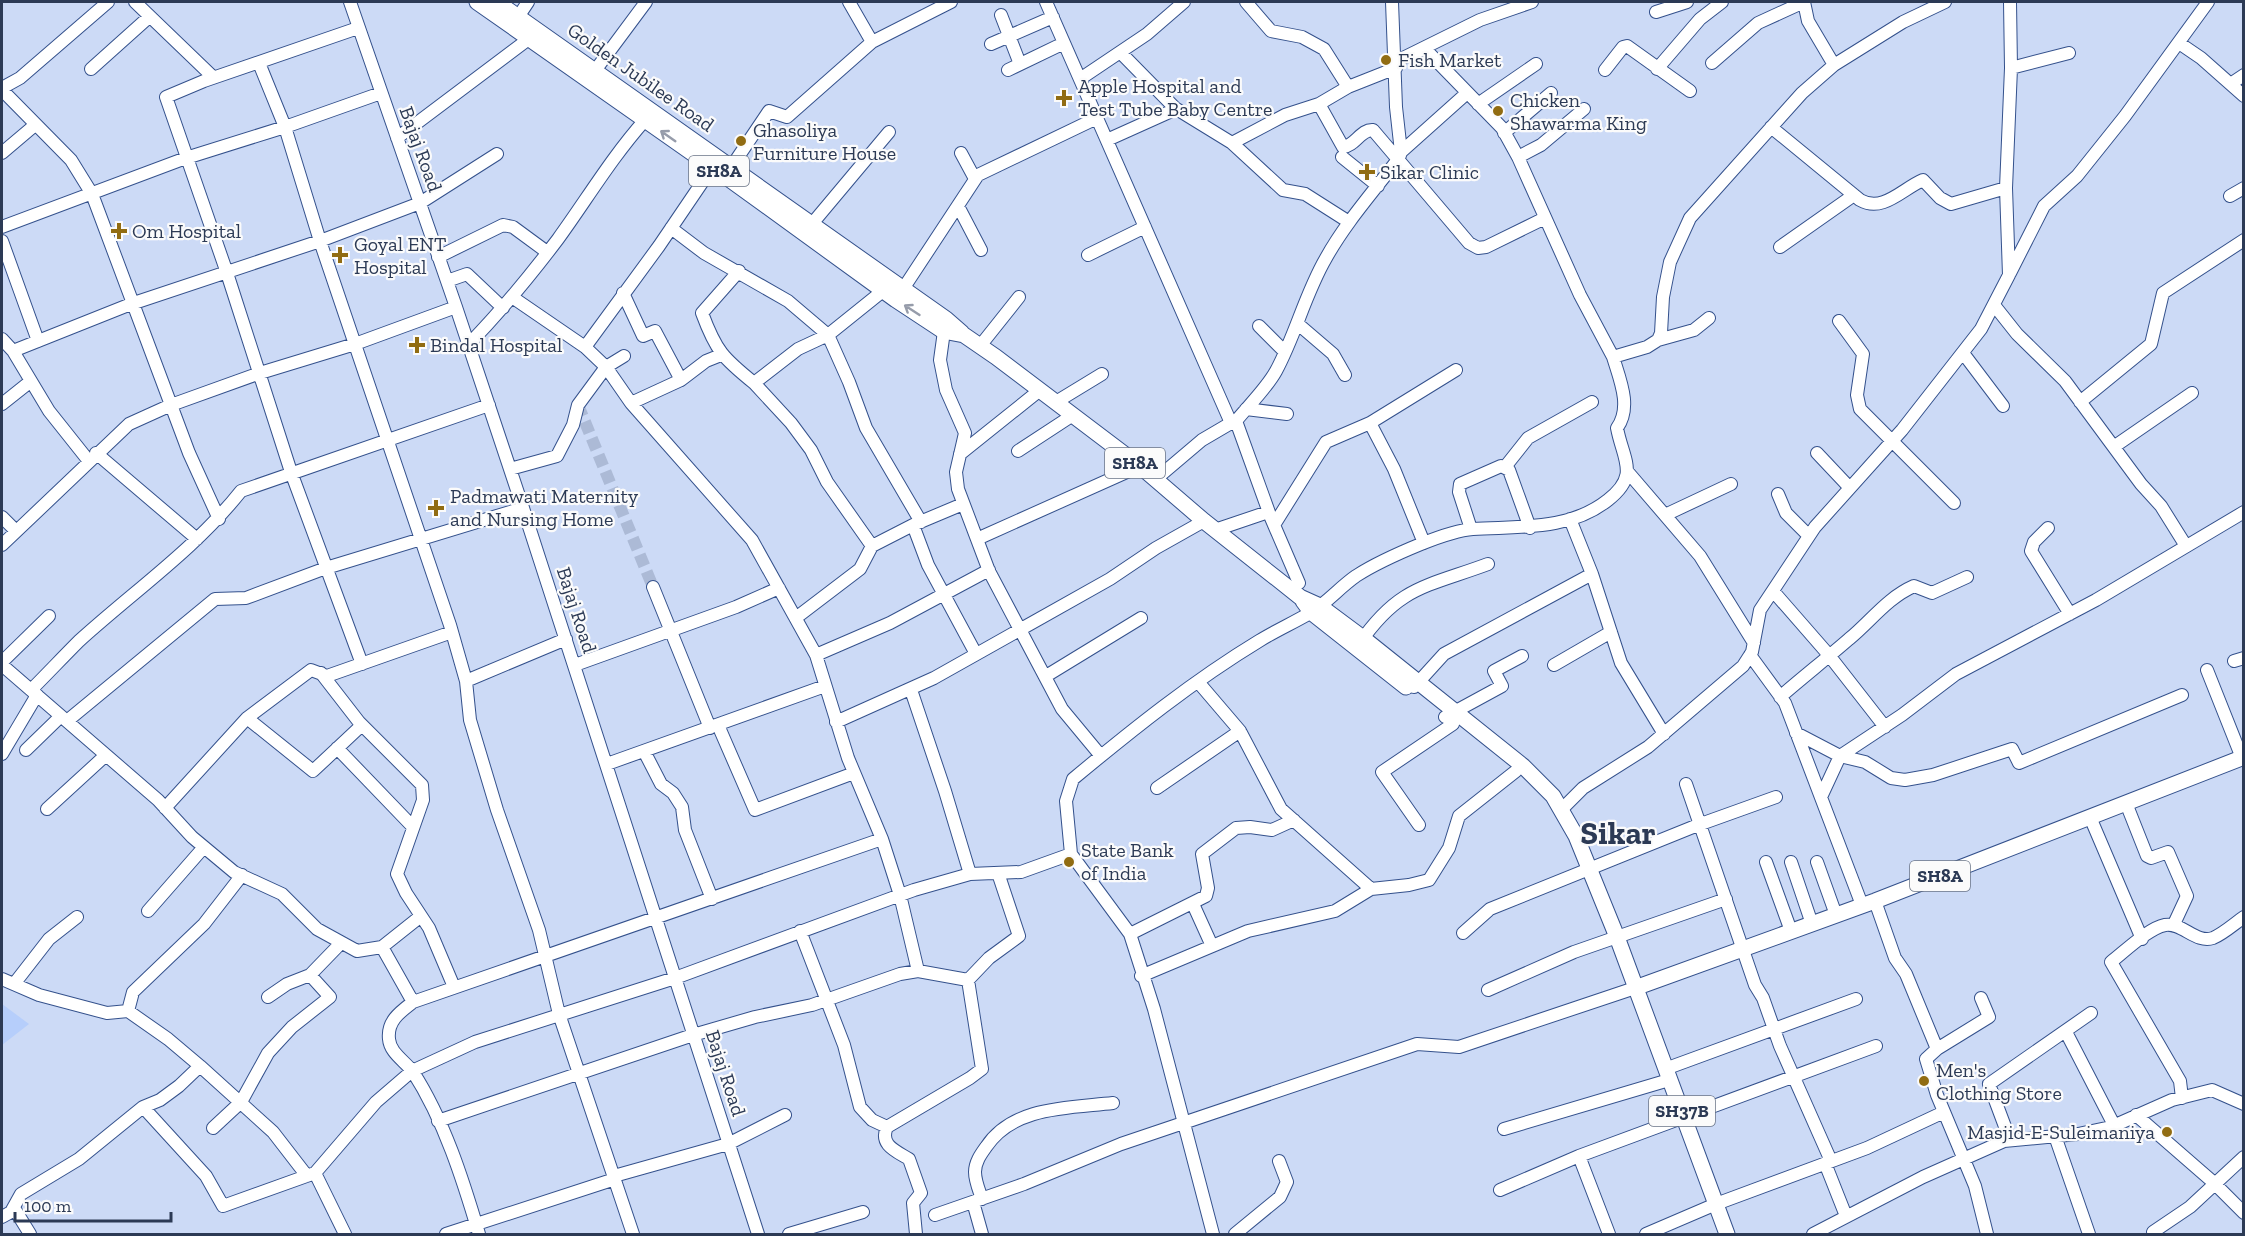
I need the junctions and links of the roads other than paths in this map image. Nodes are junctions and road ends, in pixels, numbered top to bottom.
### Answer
1 (108, 2) edge
2 (135, 2) edge
3 (350, 2) edge
4 (477, 2) edge
5 (497, 2) edge
6 (528, 2) edge
7 (646, 2) edge
8 (849, 2) edge
9 (951, 2) edge
10 (1046, 2) edge
11 (1184, 2) edge
12 (1246, 2) edge
13 (1392, 2) edge
14 (1532, 2) edge
15 (1687, 2) edge
16 (1722, 2) edge
17 (1804, 2) edge
18 (1945, 2) edge
19 (2010, 2) edge
20 (2208, 2) edge
21 (1656, 12) dead end
22 (1001, 15) dead end
23 (149, 17) junction
24 (1053, 17) junction
25 (515, 21) junction
26 (358, 28) junction
27 (1008, 37) junction
28 (530, 38) junction
29 (872, 42) junction
30 (1064, 43) junction
31 (2179, 43) junction
32 (991, 44) dead end
33 (1425, 49) junction
34 (1121, 53) junction
35 (2069, 53) dead end
36 (259, 63) junction
37 (1712, 63) dead end
38 (1020, 64) junction
39 (1536, 64) dead end
40 (1396, 65) junction
41 (1834, 65) junction
42 (2011, 68) junction
43 (91, 69) dead end
44 (1657, 69) junction
45 (1008, 70) dead end
46 (1605, 70) dead end
47 (592, 75) junction
48 (2244, 75) edge
49 (213, 77) junction
50 (1080, 79) junction
51 (2232, 83) junction
52 (1348, 87) junction
53 (2, 89) edge
54 (1690, 91) dead end
55 (381, 93) junction
56 (1467, 93) junction
57 (1551, 93) dead end
58 (2244, 96) edge
59 (1319, 104) junction
60 (1478, 104) junction
61 (1176, 109) junction
62 (1584, 109) dead end
63 (1097, 118) junction
64 (645, 120) junction
65 (35, 125) junction
66 (285, 127) junction
67 (1771, 127) junction
68 (889, 132) dead end
69 (1504, 133) junction
70 (397, 138) junction
71 (1107, 140) junction
72 (1232, 143) junction
73 (2, 153) edge
74 (961, 153) dead end
75 (497, 154) dead end
76 (1400, 155) junction
77 (1342, 157) dead end
78 (1518, 157) junction
79 (186, 158) junction
80 (721, 164) junction
81 (975, 179) junction
82 (1378, 186) junction
83 (2006, 188) junction
84 (2244, 188) edge
85 (92, 194) junction
86 (1854, 195) junction
87 (2230, 196) dead end
88 (420, 203) junction
89 (958, 206) junction
90 (1545, 218) junction
91 (1348, 222) junction
92 (811, 225) junction
93 (2, 227) edge
94 (1145, 227) junction
95 (671, 228) junction
96 (2244, 240) edge
97 (2, 241) edge
98 (320, 241) junction
99 (1780, 247) dead end
100 (981, 250) dead end
101 (547, 252) junction
102 (1088, 255) dead end
103 (438, 257) junction
104 (739, 271) junction
105 (227, 273) junction
106 (2009, 275) junction
107 (447, 281) junction
108 (903, 289) junction
109 (884, 290) junction
110 (623, 293) junction
111 (512, 297) junction
112 (1019, 297) dead end
113 (131, 304) junction
114 (1995, 305) junction
115 (456, 307) junction
116 (503, 309) junction
117 (1709, 318) dead end
118 (1839, 321) dead end
119 (1298, 324) junction
120 (945, 325) junction
121 (1259, 326) dead end
122 (828, 335) junction
123 (2, 339) edge
124 (1658, 340) junction
125 (38, 341) junction
126 (355, 344) junction
127 (469, 344) junction
128 (980, 346) junction
129 (585, 347) junction
130 (13, 351) junction
131 (1285, 352) junction
132 (1963, 353) junction
133 (721, 355) junction
134 (624, 356) dead end
135 (1613, 357) junction
136 (606, 367) junction
137 (1456, 369) dead end
138 (260, 373) junction
139 (1102, 374) dead end
140 (1345, 375) dead end
141 (681, 380) junction
142 (31, 381) junction
143 (754, 383) junction
144 (1040, 390) junction
145 (2192, 393) dead end
146 (1056, 402) junction
147 (1592, 402) dead end
148 (2080, 402) junction
149 (631, 403) junction
150 (2, 404) edge
151 (171, 405) junction
152 (489, 405) junction
153 (2003, 406) dead end
154 (1246, 409) junction
155 (1287, 414) dead end
156 (1073, 415) junction
157 (1234, 422) junction
158 (1370, 423) junction
159 (387, 441) junction
160 (1893, 441) junction
161 (2115, 446) junction
162 (1018, 451) dead end
163 (1817, 453) dead end
164 (960, 454) junction
165 (92, 457) junction
166 (1140, 466) junction
167 (1505, 466) junction
168 (510, 469) junction
169 (1627, 471) junction
170 (291, 472) junction
171 (1156, 479) junction
172 (1731, 484) dead end
173 (1850, 488) junction
174 (1778, 494) dead end
175 (1954, 503) dead end
176 (963, 504) junction
177 (523, 508) junction
178 (1268, 512) junction
179 (2244, 512) edge
180 (1665, 515) junction
181 (2, 517) edge
182 (219, 519) junction
183 (1570, 519) junction
184 (917, 523) junction
185 (1274, 525) junction
186 (1209, 526) junction
187 (1530, 528) junction
188 (2048, 528) dead end
189 (1471, 529) junction
190 (16, 531) junction
191 (1809, 537) junction
192 (197, 539) junction
193 (977, 539) junction
194 (422, 540) junction
195 (1424, 543) junction
196 (2, 544) edge
197 (872, 546) junction
198 (2186, 546) junction
199 (1488, 564) dead end
200 (326, 568) junction
201 (989, 570) junction
202 (1592, 574) junction
203 (1967, 577) dead end
204 (653, 587) tunnel mouth
205 (779, 588) junction
206 (1300, 590) junction
207 (1773, 591) junction
208 (945, 596) junction
209 (1316, 609) junction
210 (2070, 614) junction
211 (49, 615) dead end
212 (796, 617) junction
213 (1141, 618) dead end
214 (1021, 628) junction
215 (672, 630) junction
216 (452, 632) junction
217 (1611, 632) junction
218 (566, 639) junction
219 (1360, 643) junction
220 (1754, 643) junction
221 (976, 654) junction
222 (1828, 654) junction
223 (816, 655) junction
224 (1750, 655) junction
225 (1522, 656) dead end
226 (2, 663) edge
227 (362, 664) junction
228 (575, 665) junction
229 (1554, 665) dead end
230 (2207, 670) dead end
231 (321, 673) junction
232 (1046, 676) junction
233 (466, 681) junction
234 (1199, 683) junction
235 (825, 686) junction
236 (1414, 687) junction
237 (910, 690) junction
238 (34, 693) junction
239 (2182, 695) dead end
240 (1780, 698) junction
241 (64, 718) junction
242 (247, 718) junction
243 (1451, 718) junction
244 (836, 722) junction
245 (362, 725) junction
246 (714, 726) junction
247 (1885, 727) junction
248 (1240, 731) junction
249 (1796, 733) junction
250 (1664, 734) junction
251 (337, 748) junction
252 (26, 750) dead end
253 (644, 751) junction
254 (2, 754) edge
255 (106, 755) junction
256 (1101, 756) junction
257 (1840, 756) junction
258 (2243, 758) edge
259 (607, 764) junction
260 (1516, 771) junction
261 (854, 773) junction
262 (1686, 783) dead end
263 (1542, 786) junction
264 (1157, 788) dead end
265 (1776, 797) dead end
266 (1821, 797) junction
267 (2126, 803) junction
268 (165, 808) junction
269 (1562, 808) junction
270 (47, 809) dead end
271 (2090, 817) junction
272 (1294, 820) junction
273 (1419, 825) dead end
274 (1698, 825) junction
275 (413, 827) junction
276 (882, 839) junction
277 (204, 847) junction
278 (1071, 854) junction
279 (1766, 862) dead end
280 (1791, 862) dead end
281 (1817, 862) dead end
282 (1589, 869) junction
283 (998, 873) junction
284 (970, 874) junction
285 (242, 875) junction
286 (1371, 889) junction
287 (900, 895) junction
288 (712, 899) junction
289 (1726, 899) junction
290 (1868, 903) junction
291 (1193, 904) junction
292 (148, 911) dead end
293 (1836, 915) junction
294 (421, 916) junction
295 (77, 917) dead end
296 (2244, 917) edge
297 (656, 919) junction
298 (1812, 924) junction
299 (2174, 924) junction
300 (800, 931) junction
301 (1791, 931) junction
302 (1463, 933) dead end
303 (1130, 934) junction
304 (1617, 937) junction
305 (2142, 939) junction
306 (341, 943) junction
307 (1212, 946) junction
308 (382, 947) junction
309 (1743, 949) junction
310 (545, 955) junction
311 (918, 971) junction
312 (310, 975) junction
313 (1141, 976) junction
314 (675, 978) junction
315 (2, 979) edge
316 (968, 980) junction
317 (14, 984) junction
318 (454, 987) junction
319 (1635, 988) junction
320 (1488, 990) dead end
321 (268, 997) dead end
322 (1981, 998) dead end
323 (1856, 999) dead end
324 (826, 1000) junction
325 (413, 1002) junction
326 (128, 1011) junction
327 (2091, 1013) dead end
328 (559, 1014) junction
329 (1775, 1029) junction
330 (2066, 1032) junction
331 (693, 1035) junction
332 (1876, 1046) dead end
333 (1936, 1049) junction
334 (200, 1066) junction
335 (412, 1071) junction
336 (579, 1072) junction
337 (1667, 1074) junction
338 (1793, 1077) junction
339 (2182, 1098) junction
340 (241, 1102) junction
341 (1113, 1103) dead end
342 (2244, 1104) edge
343 (143, 1107) junction
344 (1944, 1112) junction
345 (785, 1115) dead end
346 (2136, 1115) junction
347 (1684, 1117) junction
348 (438, 1120) junction
349 (1183, 1125) junction
350 (2114, 1125) junction
351 (886, 1127) junction
352 (213, 1128) dead end
353 (1504, 1129) dead end
354 (2055, 1136) junction
355 (2010, 1140) junction
356 (728, 1144) junction
357 (1579, 1156) junction
358 (2244, 1157) edge
359 (1963, 1158) junction
360 (1279, 1161) dead end
361 (1828, 1162) junction
362 (311, 1174) junction
363 (614, 1178) junction
364 (2215, 1183) junction
365 (1500, 1190) dead end
366 (977, 1200) junction
367 (1716, 1204) junction
368 (14, 1208) junction
369 (1844, 1211) dead end
370 (863, 1212) dead end
371 (2244, 1213) edge
372 (935, 1215) dead end
373 (2, 1217) edge
374 (477, 1229) edge
375 (2153, 1232) dead end
376 (30, 1234) edge
377 (345, 1234) edge
378 (446, 1234) edge
379 (633, 1234) edge
380 (758, 1234) edge
381 (789, 1234) edge
382 (916, 1234) edge
383 (982, 1234) edge
384 (1213, 1234) edge
385 (1235, 1234) edge
386 (1608, 1234) edge
387 (1646, 1234) edge
388 (1727, 1234) edge
389 (1813, 1234) edge
390 (1987, 1234) edge
391 (2089, 1234) edge

1 - 53 street
2 - 23 street
3 - 26 street, Bajaj Road
4 - 25 main road, SH8A
5 - 25 main road, Golden Jubilee Road / SH8A
6 - 25 street
7 - 47 street
8 - 29 street
9 - 29 street
10 - 24 street
11 - 34 street
12 - 52 street
13 - 40 street
14 - 33 street
15 - 21 street
16 - 44 street
17 - 37 street
17 - 41 street
18 - 41 street
19 - 42 street
20 - 31 street
22 - 27 street
23 - 43 street
23 - 49 street
24 - 27 street
24 - 30 street
25 - 28 main road, SH8A
25 - 47 main road, Golden Jubilee Road / SH8A
26 - 36 street
26 - 55 street, Bajaj Road
27 - 32 street
27 - 38 street
28 - 47 main road, SH8A
28 - 70 street
29 - 80 street
30 - 38 street
30 - 50 street
31 - 51 street
31 - 106 street
33 - 40 street
33 - 56 street
34 - 50 street
34 - 61 street
35 - 42 street
36 - 49 street
36 - 66 street
38 - 45 street
39 - 60 street
40 - 52 street
40 - 76 street
41 - 67 street
42 - 83 street
44 - 46 street
44 - 54 street
47 - 64 main road, SH8A
47 - 80 main road, Golden Jubilee Road / SH8A
48 - 51 street
49 - 79 street
50 - 63 street
51 - 58 street
52 - 59 street
53 - 65 street
55 - 66 street
55 - 70 street, Bajaj Road
56 - 60 street
56 - 76 street
57 - 69 street
59 - 72 street
59 - 76 street
60 - 69 street
61 - 71 street
61 - 72 street
62 - 78 street
63 - 71 street
63 - 81 street
80 -> 64 main road, SH8A
64 - 101 street
65 - 73 street
65 - 85 street
66 - 79 street
66 - 98 street
67 - 86 street
67 - 124 street
68 - 92 street
69 - 78 street
70 - 88 street, Bajaj Road
71 - 94 street
72 - 91 street
74 - 81 street
75 - 88 street
76 - 82 street
76 - 90 street
77 - 82 street
78 - 90 street
79 - 85 street
79 - 105 street
80 - 92 main road, Golden Jubilee Road / SH8A
80 - 95 street
80 - 109 main road, SH8A
81 - 89 street
82 - 91 street
83 - 86 street
83 - 106 street
84 - 87 street
85 - 93 street
85 - 113 street
86 - 99 street
88 - 98 street
88 - 103 street, Bajaj Road
89 - 100 street
89 - 108 street
90 - 135 street
91 - 119 street
92 - 108 main road, Golden Jubilee Road / SH8A
94 - 102 street
94 - 157 street
95 - 104 street
95 - 110 street
96 - 148 street
97 - 125 street
98 - 105 street
98 - 126 street
101 - 103 street
101 - 111 street
103 - 107 street, Bajaj Road
104 - 122 street
104 - 133 street
105 - 113 street
105 - 138 street
106 - 114 street
107 - 115 street, Bajaj Road
107 - 116 street
108 - 120 main road, Golden Jubilee Road / SH8A
120 -> 109 main road, SH8A
109 - 122 street
110 - 129 street
110 - 141 street
111 - 116 street
111 - 129 street
112 - 128 street
113 - 125 street
113 - 151 street
114 - 132 street
114 - 148 street
115 - 126 street
115 - 127 street, Bajaj Road
116 - 127 street
117 - 124 street
118 - 160 street
119 - 131 street
119 - 140 street
120 - 128 main road, SH8A
120 - 164 street
121 - 131 street
122 - 143 street
122 - 184 street
123 - 130 street
124 - 135 street
125 - 130 street
126 - 138 street
126 - 159 street
127 - 152 street, Bajaj Road
128 - 144 main road, SH8A
129 - 136 street
130 - 142 street
131 - 154 street
132 - 153 street
132 - 160 street
133 - 141 street
133 - 143 street
134 - 136 street
135 - 169 street
136 - 149 street
136 - 168 street
137 - 158 street
138 - 151 street
138 - 170 street
139 - 146 street
141 - 149 street
142 - 150 street
142 - 165 street
143 - 197 street
144 - 146 main road, SH8A
144 - 164 street
145 - 161 street
146 - 156 main road, SH8A
147 - 167 street
148 - 161 street
149 - 205 street
151 - 165 street
151 - 182 street
152 - 159 street
152 - 168 street, Bajaj Road
154 - 155 street
154 - 157 street
156 - 162 street
156 - 166 main road, SH8A
157 - 171 street
157 - 178 street
158 - 185 street
158 - 195 street
159 - 170 street
159 - 194 street
160 - 173 street
160 - 175 street
161 - 198 street
163 - 173 street
164 - 176 street
165 - 190 street
165 - 192 street
166 - 171 main road, SH8A
166 - 193 street
167 - 187 street
167 - 189 street
168 - 177 street, Bajaj Road
169 - 180 street
169 - 183 street
170 - 182 street
170 - 200 street
171 - 186 main road, SH8A
172 - 180 street
173 - 191 street
174 - 191 street
176 - 184 street
176 - 193 street
177 - 194 street
177 - 218 street, Bajaj Road
178 - 185 street
178 - 186 street
179 - 198 street
180 - 220 street
181 - 190 street
182 - 192 street
183 - 187 street
183 - 202 street
184 - 197 street
184 - 208 street
185 - 206 street
186 - 206 main road, SH8A
186 - 214 street
187 - 189 street
188 - 210 street
189 - 195 street
190 - 196 street
191 - 207 street
192 - 238 street
193 - 201 street
194 - 200 street
194 - 216 street
195 - 209 street
197 - 212 street
198 - 210 street
199 - 219 street
200 - 227 street
200 - 241 street
201 - 208 street
201 - 214 street
202 - 217 street
202 - 236 street
203 - 222 street
204 - 215 street
205 - 212 street
205 - 215 street
206 - 209 main road, SH8A
207 - 220 street
207 - 222 street
208 - 221 street
208 - 223 street
209 - 219 main road, SH8A
209 - 234 street
210 - 247 street
211 - 226 street
212 - 223 street
213 - 232 street
214 - 221 street
214 - 232 street
215 - 228 street
215 - 246 street
216 - 227 street
216 - 233 street
217 - 229 street
217 - 250 street
218 - 228 street, Bajaj Road
218 - 233 street
219 - 236 main road, SH8A
220 - 224 street
221 - 237 street
222 - 240 street
222 - 247 street
223 - 235 street
224 - 240 street
224 - 250 street
225 - 243 street
226 - 238 street
227 - 231 street
228 - 259 street, Bajaj Road
230 - 258 street
231 - 242 street
231 - 245 street
232 - 256 street
233 - 310 street
234 - 248 street
234 - 256 street
235 - 244 street
235 - 246 street
236 - 243 main road, SH8A
237 - 244 street
237 - 284 street
238 - 241 street
238 - 254 street
239 - 257 street
240 - 249 street
241 - 252 street
241 - 255 street
242 - 251 street
242 - 268 street
243 - 260 main road, SH8A
243 - 263 main road, SH8A
243 - 273 street
244 - 261 street
245 - 251 street
245 - 275 street
246 - 253 street
246 - 261 street
247 - 257 street
248 - 264 street
248 - 272 street
249 - 257 street
249 - 266 street
250 - 269 street
251 - 275 street
253 - 259 street
253 - 288 street
255 - 268 street
255 - 270 street
256 - 278 street
257 - 266 street
258 - 267 main road, SH8A
259 - 297 street, Bajaj Road
260 - 263 main road, SH8A
260 - 286 street
261 - 276 street
262 - 274 street
263 - 269 main road, SH8A
265 - 274 street
266 - 290 street
267 - 271 main road, SH8A
267 - 299 street
268 - 277 street
269 - 282 main road, SH8A
271 - 290 main road, SH8A
271 - 305 street
272 - 286 street
272 - 291 street
274 - 282 street
274 - 289 street
275 - 294 street
276 - 287 street
276 - 288 street
277 - 285 street
277 - 292 street
278 - 283 street
278 - 303 street
279 - 301 street
280 - 298 street
281 - 293 street
282 - 302 street
282 - 304 main road, SH8A
283 - 284 street
283 - 316 street
284 - 287 street
285 - 306 street
285 - 326 street
286 - 307 street
287 - 300 street
287 - 311 street
288 - 297 street
289 - 304 street
289 - 309 street
290 - 293 main road, SH8A
290 - 333 street
291 - 303 street
291 - 307 street
293 - 298 main road, SH8A
294 - 308 street
294 - 318 street
295 - 317 street
296 - 299 street
297 - 310 street
297 - 314 street, Bajaj Road
298 - 301 main road, SH8A
299 - 305 street
300 - 314 street
300 - 324 street
301 - 309 main road, SH8A
303 - 313 street
304 - 319 main road, SH8A
304 - 320 street
305 - 339 street
306 - 308 street
306 - 312 street
307 - 313 street
308 - 325 street
309 - 319 main road, SH8A
309 - 329 street
310 - 318 street
310 - 328 street
311 - 316 street
311 - 324 street
312 - 321 street
312 - 340 street
313 - 349 street
314 - 328 street
314 - 331 street, Bajaj Road
315 - 317 street
316 - 351 street
317 - 326 street
318 - 325 street
319 - 337 main road, SH37B
319 - 349 street
322 - 333 street
323 - 329 street
324 - 331 street
324 - 351 street
325 - 335 street
326 - 334 street
327 - 330 street
328 - 335 street
328 - 336 street
329 - 337 street
329 - 338 street
330 - 350 street
330 - 355 street
331 - 336 street
331 - 356 street, Bajaj Road
332 - 338 street
333 - 344 street
334 - 340 street
334 - 343 street
335 - 348 street
335 - 362 street
336 - 348 street
336 - 363 street
337 - 347 main road, SH37B
337 - 353 street
338 - 347 street
338 - 361 street
339 - 342 street
339 - 346 street
340 - 352 street
340 - 362 street
341 - 366 street
343 - 362 street
343 - 368 street
344 - 359 street
344 - 361 street
345 - 356 street
346 - 350 street
346 - 364 street
347 - 357 street
347 - 367 main road, SH37B
348 - 374 street
349 - 366 street
349 - 384 street
350 - 354 street
351 - 382 street
354 - 355 street
354 - 391 street
355 - 359 street
356 - 363 street
356 - 380 street, Bajaj Road
357 - 365 street
357 - 386 street
358 - 364 street
359 - 389 street
359 - 390 street
360 - 385 street
361 - 367 street
361 - 369 street
362 - 377 street
363 - 374 street
363 - 379 street
364 - 371 street
364 - 375 street
366 - 372 street
366 - 383 street
367 - 387 street
367 - 388 main road, SH37B
368 - 373 street
368 - 376 street
370 - 381 street
374 - 378 street

